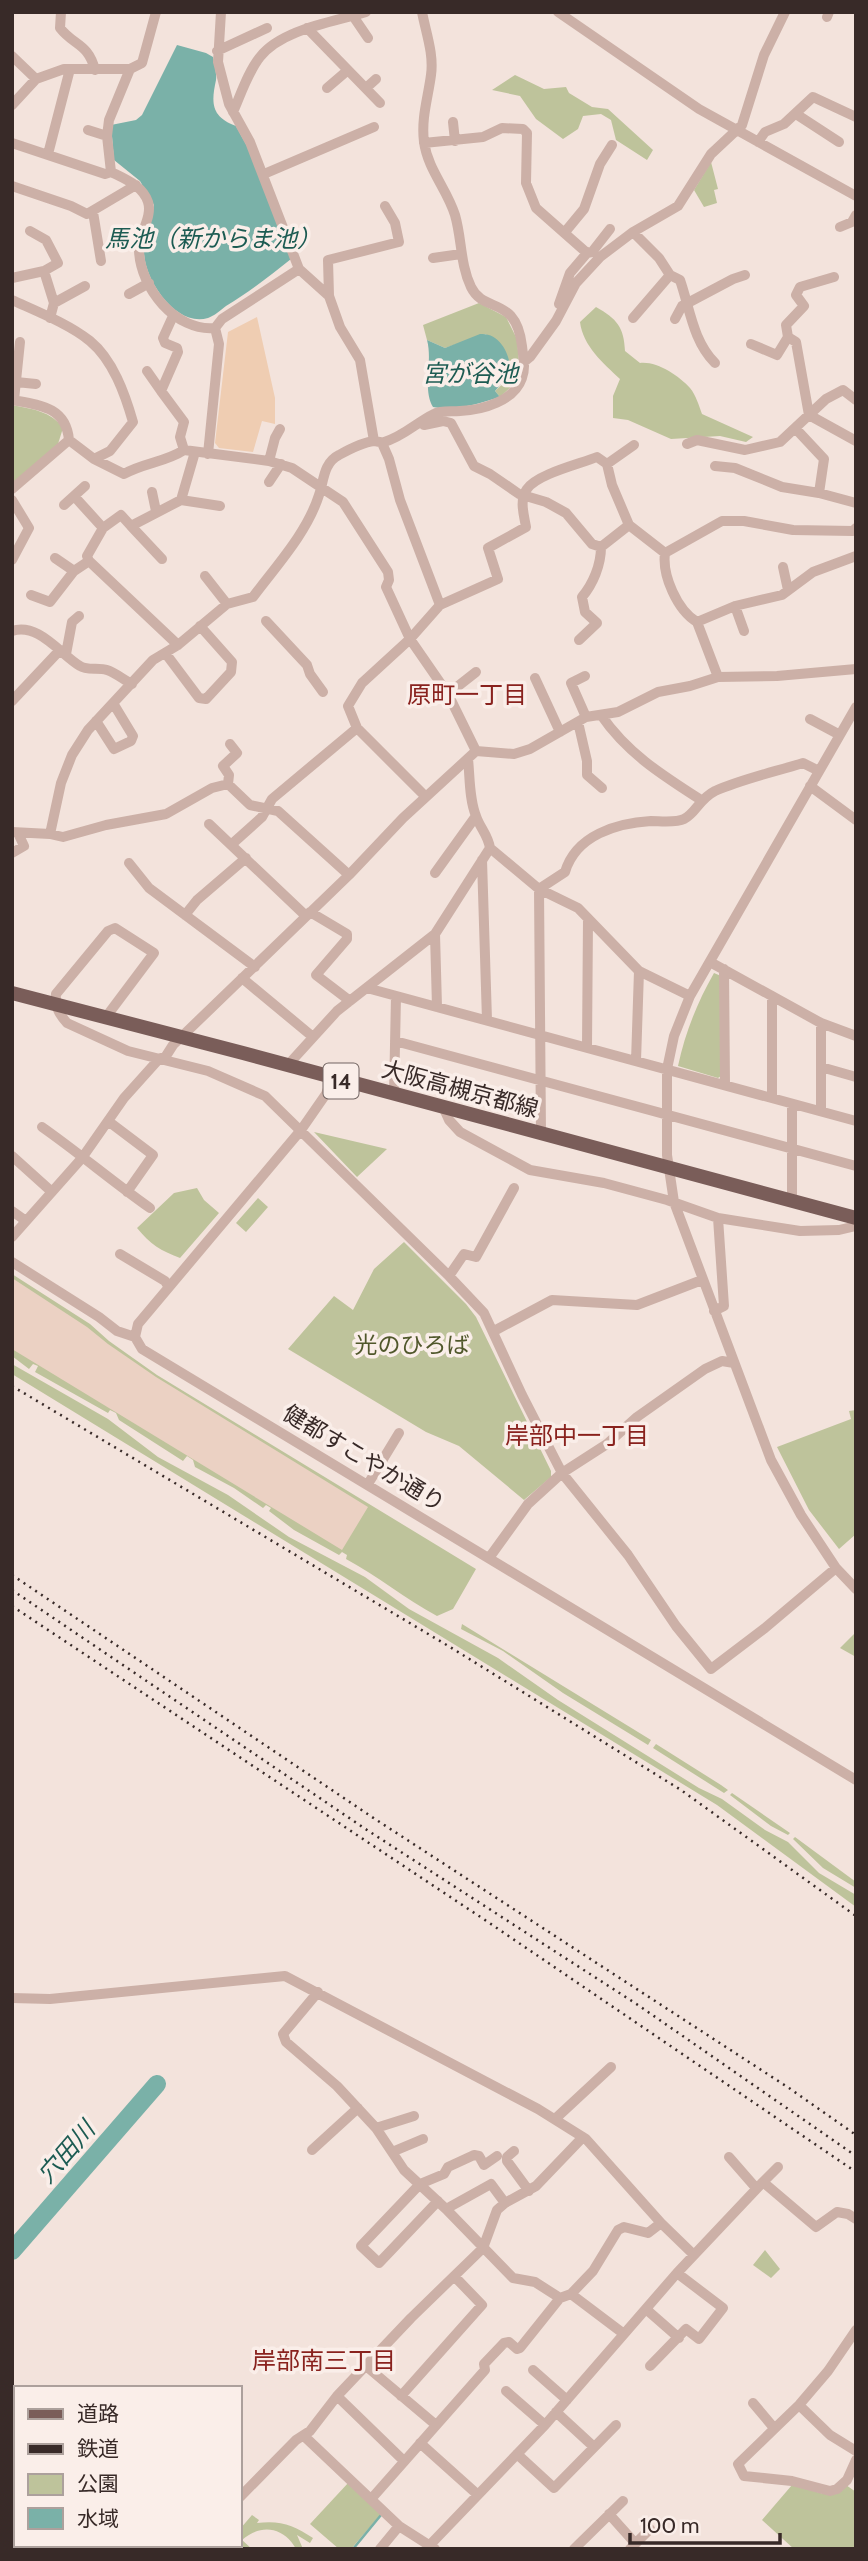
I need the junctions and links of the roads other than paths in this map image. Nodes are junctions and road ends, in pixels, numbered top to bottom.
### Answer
1 (61, 12) edge
2 (156, 12) edge
3 (221, 12) edge
4 (366, 12) edge
5 (422, 12) edge
6 (558, 12) edge
7 (785, 12) edge
8 (354, 16) junction
9 (320, 18) edge
10 (267, 28) dead end
11 (307, 28) junction
12 (368, 38) dead end
13 (217, 51) junction
14 (12, 56) edge
15 (70, 69) junction
16 (130, 69) junction
17 (95, 70) junction
18 (348, 70) junction
19 (36, 79) junction
20 (376, 79) dead end
21 (327, 88) dead end
22 (366, 88) junction
23 (380, 103) dead end
24 (12, 105) edge
25 (233, 112) junction
26 (796, 114) junction
27 (856, 117) edge
28 (453, 122) dead end
29 (374, 127) dead end
30 (88, 130) dead end
31 (736, 130) junction
32 (107, 136) junction
33 (455, 141) junction
34 (758, 142) junction
35 (839, 142) dead end
36 (12, 143) edge
37 (424, 143) junction
38 (612, 145) dead end
39 (48, 154) junction
40 (111, 172) junction
41 (264, 174) junction
42 (136, 185) junction
43 (12, 186) edge
44 (856, 196) edge
45 (391, 209) dead end
46 (93, 212) junction
47 (856, 215) edge
48 (838, 227) dead end
49 (610, 229) dead end
50 (30, 231) dead end
51 (565, 232) junction
52 (633, 232) junction
53 (587, 253) junction
54 (461, 254) junction
55 (433, 258) dead end
56 (101, 261) dead end
57 (299, 269) junction
58 (44, 271) junction
59 (670, 275) junction
60 (745, 275) dead end
61 (834, 277) dead end
62 (12, 278) edge
63 (149, 283) junction
64 (85, 286) dead end
65 (129, 294) dead end
66 (329, 296) junction
67 (12, 300) edge
68 (54, 303) junction
69 (688, 304) junction
70 (173, 316) junction
71 (50, 318) junction
72 (633, 318) dead end
73 (675, 319) dead end
74 (556, 321) junction
75 (215, 328) junction
76 (788, 337) junction
77 (20, 342) dead end
78 (751, 344) dead end
79 (524, 362) junction
80 (715, 363) dead end
81 (147, 371) dead end
82 (16, 382) junction
83 (36, 384) dead end
84 (161, 391) junction
85 (13, 400) edge
86 (856, 400) edge
87 (809, 415) junction
88 (415, 427) junction
89 (795, 428) junction
90 (280, 429) dead end
91 (69, 440) junction
92 (856, 441) edge
93 (378, 442) junction
94 (687, 444) dead end
95 (634, 445) dead end
96 (190, 451) junction
97 (208, 454) junction
98 (94, 459) junction
99 (269, 461) junction
100 (281, 464) junction
101 (607, 464) junction
102 (715, 466) dead end
103 (269, 481) dead end
104 (85, 486) dead end
105 (321, 487) junction
106 (12, 489) edge
107 (152, 492) dead end
108 (819, 493) junction
109 (74, 496) junction
110 (524, 496) junction
111 (180, 500) junction
112 (856, 503) edge
113 (64, 505) dead end
114 (14, 506) edge
115 (220, 506) dead end
116 (156, 511) junction
117 (629, 525) junction
118 (131, 526) junction
119 (103, 528) junction
120 (855, 531) edge
121 (601, 547) junction
122 (665, 553) junction
123 (856, 556) edge
124 (162, 559) dead end
125 (12, 560) edge
126 (89, 561) junction
127 (56, 563) dead end
128 (783, 567) dead end
129 (74, 571) junction
130 (205, 576) dead end
131 (788, 590) junction
132 (31, 595) dead end
133 (227, 604) junction
134 (440, 605) junction
135 (736, 606) junction
136 (79, 616) dead end
137 (266, 621) dead end
138 (696, 622) junction
139 (200, 626) junction
140 (12, 631) edge
141 (744, 631) dead end
142 (410, 639) junction
143 (579, 640) dead end
144 (178, 645) junction
145 (63, 652) junction
146 (166, 654) junction
147 (856, 669) edge
148 (476, 672) dead end
149 (585, 676) dead end
150 (718, 677) junction
151 (535, 678) dead end
152 (132, 684) junction
153 (323, 692) dead end
154 (448, 694) junction
155 (12, 701) edge
156 (113, 703) junction
157 (856, 707) edge
158 (601, 715) junction
159 (810, 719) dead end
160 (582, 720) junction
161 (96, 721) junction
162 (357, 728) junction
163 (560, 732) junction
164 (839, 735) junction
165 (230, 744) dead end
166 (472, 755) junction
167 (819, 771) junction
168 (228, 784) junction
169 (810, 786) junction
170 (602, 788) dead end
171 (426, 797) junction
172 (701, 800) junction
173 (266, 808) junction
174 (476, 816) junction
175 (856, 820) edge
176 (209, 824) dead end
177 (15, 832) edge
178 (50, 834) junction
179 (232, 844) junction
180 (490, 848) junction
181 (12, 853) edge
182 (246, 858) junction
183 (482, 860) junction
184 (129, 863) dead end
185 (435, 873) dead end
186 (349, 875) junction
187 (539, 889) junction
188 (308, 914) junction
189 (185, 915) junction
190 (588, 919) junction
191 (435, 934) junction
192 (710, 962) junction
193 (255, 967) junction
194 (724, 970) junction
195 (639, 971) junction
196 (242, 978) junction
197 (367, 988) junction
198 (12, 993) edge
199 (396, 996) junction
200 (690, 996) junction
201 (772, 996) junction
202 (350, 1001) junction
203 (55, 1004) junction
204 (437, 1007) junction
205 (106, 1017) junction
206 (487, 1020) junction
207 (821, 1023) junction
208 (540, 1035) junction
209 (856, 1036) edge
210 (313, 1037) junction
211 (181, 1038) junction
212 (395, 1041) junction
213 (587, 1047) junction
214 (159, 1059) junction
215 (636, 1061) junction
216 (287, 1066) junction
217 (821, 1068) junction
218 (667, 1069) junction
219 (856, 1076) edge
220 (332, 1079) junction
221 (540, 1080) junction
222 (725, 1084) junction
223 (394, 1094) junction
224 (772, 1097) junction
225 (792, 1104) junction
226 (444, 1109) junction
227 (821, 1111) junction
228 (667, 1114) junction
229 (108, 1121) junction
230 (856, 1121) edge
231 (42, 1127) dead end
232 (301, 1130) junction
233 (541, 1134) junction
234 (793, 1149) junction
235 (12, 1156) edge
236 (82, 1158) junction
237 (856, 1166) edge
238 (669, 1169) junction
239 (514, 1188) dead end
240 (52, 1192) junction
241 (127, 1192) junction
242 (674, 1202) junction
243 (792, 1202) junction
244 (150, 1208) dead end
245 (12, 1211) edge
246 (718, 1218) junction
247 (856, 1219) edge
248 (26, 1221) junction
249 (856, 1226) edge
250 (12, 1237) edge
251 (120, 1254) dead end
252 (12, 1262) edge
253 (449, 1276) junction
254 (702, 1280) junction
255 (168, 1286) junction
256 (714, 1311) junction
257 (494, 1331) junction
258 (135, 1337) junction
259 (734, 1363) junction
260 (399, 1433) dead end
261 (562, 1473) junction
262 (368, 1484) junction
263 (489, 1558) junction
264 (836, 1567) junction
265 (856, 1589) edge
266 (856, 1780) edge
267 (318, 1992) junction
268 (12, 1998) edge
269 (611, 2067) dead end
270 (358, 2108) junction
271 (414, 2116) dead end
272 (555, 2119) junction
273 (376, 2128) junction
274 (583, 2137) junction
275 (423, 2139) dead end
276 (315, 2143) dead end
277 (392, 2151) junction
278 (514, 2151) dead end
279 (497, 2157) dead end
280 (729, 2157) dead end
281 (778, 2167) dead end
282 (420, 2184) junction
283 (760, 2185) junction
284 (529, 2191) junction
285 (505, 2203) junction
286 (442, 2205) junction
287 (856, 2219) edge
288 (661, 2223) junction
289 (483, 2248) junction
290 (694, 2255) junction
291 (677, 2273) junction
292 (454, 2277) junction
293 (565, 2296) junction
294 (647, 2310) junction
295 (856, 2330) edge
296 (624, 2334) junction
297 (678, 2338) junction
298 (366, 2366) junction
299 (650, 2366) dead end
300 (533, 2370) dead end
301 (506, 2392) dead end
302 (337, 2396) junction
303 (401, 2396) junction
304 (567, 2400) junction
305 (753, 2403) dead end
306 (799, 2405) junction
307 (556, 2413) junction
308 (616, 2424) dead end
309 (436, 2425) junction
310 (545, 2425) junction
311 (598, 2426) dead end
312 (774, 2428) junction
313 (607, 2434) junction
314 (304, 2436) junction
315 (420, 2443) junction
316 (594, 2447) junction
317 (856, 2451) edge
318 (517, 2454) junction
319 (856, 2460) edge
320 (404, 2461) junction
321 (851, 2484) edge
322 (242, 2495) edge
323 (478, 2495) junction
324 (372, 2498) junction
325 (623, 2501) dead end
326 (609, 2514) junction
327 (400, 2526) junction
328 (650, 2529) dead end
329 (633, 2546) edge
330 (430, 2547) edge
331 (383, 2548) edge
332 (574, 2549) edge

1 - 17 street
2 - 16 street
3 - 13 street
4 - 8 street
5 - 37 street
6 - 31 street
7 - 31 street
8 - 9 street
8 - 12 street
9 - 11 street
10 - 13 street
11 - 18 street
11 - 25 street
13 - 25 street
14 - 19 street
15 - 17 street
15 - 19 street
15 - 39 street
16 - 17 street
16 - 32 street
18 - 21 street
18 - 22 street
19 - 24 street
20 - 22 street
22 - 23 street
25 - 41 street
26 - 27 street
26 - 34 street
26 - 35 street
28 - 33 street
29 - 41 street
30 - 32 street
31 - 34 street
31 - 52 street
32 - 40 street
33 - 37 street
33 - 51 street
34 - 44 street
36 - 39 street
37 - 54 street
38 - 51 street
39 - 40 street
40 - 42 street
41 - 57 street
42 - 46 street
42 - 63 street
43 - 46 street
45 - 66 street
46 - 56 street
47 - 48 street
49 - 53 street
50 - 58 street
51 - 53 street
52 - 59 street
52 - 74 street
53 - 74 street
54 - 55 street
54 - 79 street
57 - 66 street
57 - 75 street
58 - 62 street
58 - 68 street
59 - 69 street
59 - 72 street
60 - 69 street
61 - 76 street
63 - 65 street
63 - 70 street
64 - 68 street
66 - 93 street
67 - 71 street
68 - 71 street
69 - 73 street
69 - 80 street
70 - 75 street
70 - 84 street
71 - 98 street
74 - 79 street
75 - 97 street
76 - 78 street
76 - 87 street
77 - 82 street
79 - 88 street
81 - 84 street
82 - 83 street
82 - 85 street
84 - 96 street
85 - 91 street
86 - 87 street
87 - 89 street
87 - 92 street
88 - 93 street
88 - 110 street
89 - 94 street
89 - 108 street
90 - 99 street
91 - 98 street
91 - 106 street
93 - 105 street
93 - 134 street
95 - 101 street
96 - 97 street
96 - 98 street
96 - 111 street
97 - 99 street
99 - 100 street
100 - 103 street
100 - 105 street
101 - 110 street
101 - 117 street
102 - 108 street
104 - 109 street
105 - 133 street
105 - 142 street
107 - 116 street
108 - 112 street
109 - 113 street
109 - 119 street
110 - 121 street
110 - 134 street
111 - 115 street
111 - 116 street
114 - 125 street
116 - 118 street
117 - 121 street
117 - 122 street
118 - 119 street
118 - 124 street
119 - 126 street
120 - 122 street
121 - 143 street
122 - 138 street
123 - 131 street
126 - 129 street
126 - 144 street
127 - 129 street
128 - 131 street
129 - 132 street
130 - 133 street
131 - 135 street
133 - 139 street
134 - 142 street
135 - 138 street
135 - 141 street
136 - 145 street
137 - 153 street
138 - 150 street
139 - 144 street
139 - 146 street
140 - 145 street
142 - 154 street
142 - 162 street
144 - 146 street
145 - 152 street
145 - 155 street
146 - 152 street
147 - 150 street
148 - 154 street
149 - 160 street
150 - 158 street
151 - 163 street
152 - 156 street
154 - 166 street
156 - 161 street
156 - 161 street
157 - 164 street
158 - 160 street
158 - 172 street
159 - 164 street
160 - 163 street
160 - 170 street
161 - 178 street
162 - 171 street
162 - 173 street
163 - 166 street
164 - 167 street
165 - 168 street
166 - 171 street
166 - 174 street
167 - 169 street
167 - 172 street
168 - 173 street
168 - 178 street
169 - 175 street
169 - 192 street
171 - 186 street
172 - 187 street
173 - 179 street
173 - 186 street
174 - 180 street
174 - 185 street
176 - 179 street
177 - 178 street
177 - 181 street
179 - 182 street
180 - 183 street
180 - 187 street
182 - 188 street
182 - 189 street
183 - 191 street
183 - 206 street
184 - 189 street
186 - 188 street
187 - 190 street
187 - 208 street
188 - 193 street
188 - 202 street
189 - 193 street
190 - 195 street
190 - 213 street
191 - 197 street
191 - 204 street
192 - 194 street
192 - 200 street
193 - 196 street
194 - 201 street
194 - 222 street
195 - 200 street
195 - 215 street
196 - 210 street
196 - 211 street
197 - 199 street
197 - 202 street
198 - 203 main road, 大阪高槻京都線 / 14
199 - 204 street
199 - 212 street
200 - 218 street
201 - 207 street
201 - 224 street
202 - 210 street
203 - 205 main road, 大阪高槻京都線 / 14
203 - 205 street
203 - 214 street
204 - 206 street
205 - 211 main road, 大阪高槻京都線 / 14
206 - 208 street
207 - 209 street
207 - 217 street
208 - 213 street
208 - 221 street
210 - 216 street
211 - 214 street
211 - 216 main road, 大阪高槻京都線 / 14
212 - 221 street
212 - 223 street
213 - 215 street
214 - 229 street
214 - 232 street
215 - 218 street
216 - 220 main road, 大阪高槻京都線 / 14
217 - 219 street
217 - 227 street
218 - 222 street
218 - 228 street
220 - 223 main road, 大阪高槻京都線 / 14
220 - 232 street
221 - 228 street
221 - 233 street
222 - 224 street
223 - 226 main road, 大阪高槻京都線 / 14
224 - 225 street
225 - 227 street
225 - 234 street
226 - 233 main road, 大阪高槻京都線 / 14
226 - 242 street
227 - 230 street
228 - 234 street
228 - 238 street
229 - 236 street
229 - 241 street
231 - 236 street
232 - 253 street
232 - 255 street
233 - 238 main road, 大阪高槻京都線 / 14
234 - 237 street
234 - 243 street
235 - 240 street
236 - 240 street
236 - 241 street
238 - 242 street
238 - 243 main road, 大阪高槻京都線 / 14
239 - 253 street
240 - 248 street
241 - 244 street
242 - 246 street
242 - 254 street
243 - 247 main road, 大阪高槻京都線 / 14
245 - 248 street
246 - 249 street
246 - 256 street
248 - 250 street
251 - 255 street
252 - 258 street, 健都すこやか通り
253 - 257 street
254 - 256 street
254 - 257 street
255 - 258 street
256 - 259 street
257 - 261 street
258 - 262 street, 健都すこやか通り
259 - 261 street
259 - 264 street
260 - 262 street
261 - 263 street
261 - 264 street
262 - 263 street, 健都すこやか通り
263 - 266 street, 健都すこやか通り
264 - 265 street
267 - 268 street
267 - 270 street
267 - 272 street
269 - 272 street
270 - 273 street
270 - 276 street
271 - 273 street
272 - 274 street
273 - 277 street
274 - 284 street
274 - 288 street
275 - 277 street
277 - 282 street
278 - 284 street
279 - 282 street
280 - 283 street
281 - 283 street
282 - 286 street
282 - 286 street
283 - 287 street
283 - 290 street
284 - 285 street
285 - 286 street
285 - 289 street
286 - 289 street
288 - 290 street
288 - 293 street
289 - 292 street
289 - 293 street
290 - 291 street
291 - 294 street
291 - 297 street
292 - 298 street
292 - 303 street
293 - 296 street
293 - 309 street
294 - 296 street
294 - 297 street
295 - 306 street
296 - 304 street
297 - 299 street
298 - 302 street
298 - 303 street
300 - 304 street
301 - 310 street
302 - 314 street
302 - 320 street
303 - 309 street
304 - 307 street
305 - 312 street
306 - 312 street
306 - 317 street
307 - 310 street
307 - 316 street
308 - 313 street
309 - 315 street
310 - 318 street
311 - 313 street
312 - 321 street
313 - 316 street
314 - 322 street
314 - 324 street
315 - 320 street
315 - 323 street
316 - 318 street
318 - 323 street
319 - 321 street
320 - 324 street
323 - 330 street
324 - 327 street
325 - 326 street
326 - 329 street
326 - 332 street
327 - 330 street
327 - 331 street
328 - 329 street

